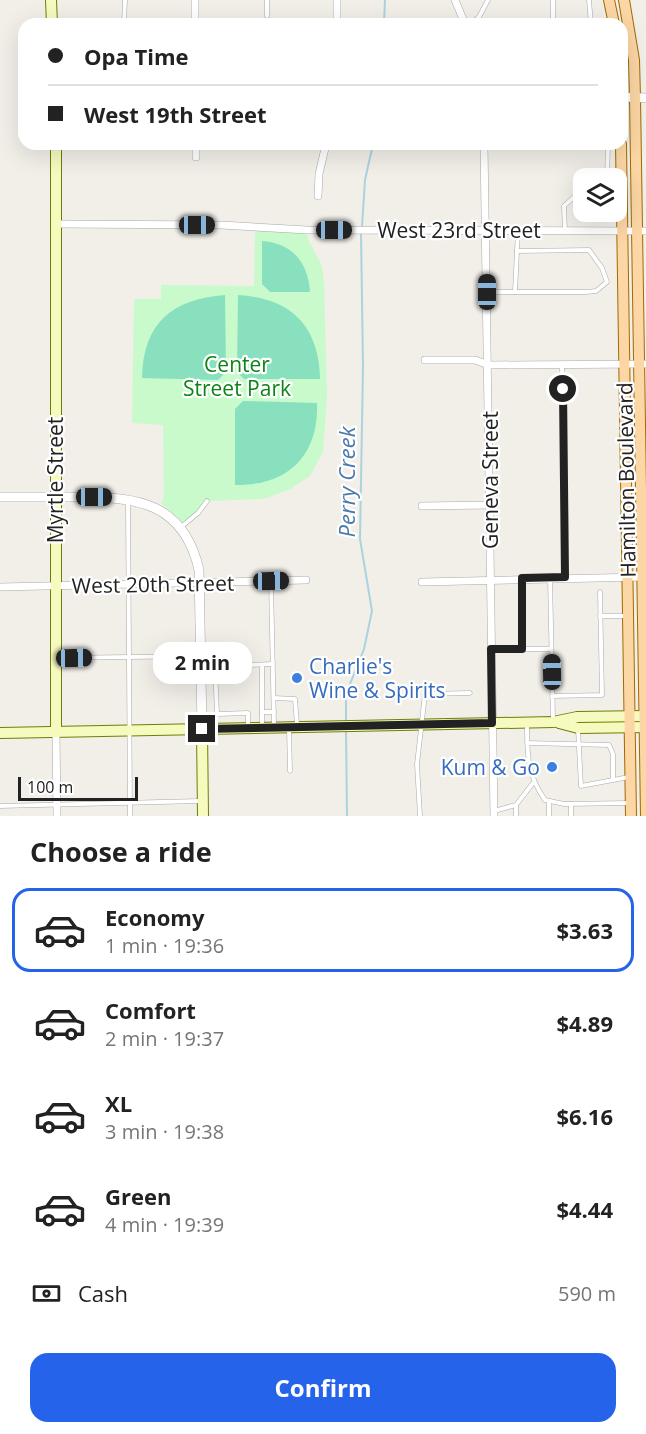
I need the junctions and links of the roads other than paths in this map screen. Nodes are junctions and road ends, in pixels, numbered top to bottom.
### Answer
1 (51, 0) edge
2 (125, 0) edge
3 (195, 0) edge
4 (267, 0) edge
5 (337, 0) edge
6 (456, 0) edge
7 (489, 0) edge
8 (553, 0) edge
9 (589, 0) edge
10 (609, 0) edge
11 (624, 0) edge
12 (267, 16) dead end
13 (52, 18) edge
14 (124, 18) edge
15 (195, 18) edge
16 (337, 18) edge
17 (463, 18) edge
18 (478, 18) edge
19 (553, 18) edge
20 (590, 18) edge
21 (613, 18) edge
22 (627, 18) edge
23 (628, 24) edge
24 (641, 98) edge
25 (56, 150) edge
26 (196, 150) edge
27 (325, 150) edge
28 (484, 150) edge
29 (608, 150) edge
30 (621, 150) edge
31 (196, 157) dead end
32 (607, 168) edge
33 (318, 196) dead end
34 (573, 198) edge
35 (56, 224) junction
36 (486, 230) junction
37 (565, 230) junction
38 (518, 231) junction
39 (622, 231) junction
40 (642, 231) edge
41 (516, 250) junction
42 (487, 292) junction
43 (515, 292) junction
44 (425, 360) dead end
45 (625, 364) junction
46 (643, 364) edge
47 (489, 365) junction
48 (562, 366) junction
49 (0, 497) edge
50 (56, 497) junction
51 (128, 498) junction
52 (207, 501) dead end
53 (490, 505) junction
54 (422, 506) dead end
55 (180, 527) junction
56 (550, 577) junction
57 (565, 577) junction
58 (627, 577) junction
59 (490, 578) junction
60 (522, 578) junction
61 (643, 578) edge
62 (306, 580) dead end
63 (271, 581) junction
64 (422, 582) dead end
65 (200, 583) junction
66 (127, 585) junction
67 (0, 586) edge
68 (55, 586) junction
69 (600, 592) dead end
70 (600, 616) junction
71 (628, 616) junction
72 (491, 649) junction
73 (522, 649) junction
74 (551, 649) junction
75 (201, 656) junction
76 (128, 657) junction
77 (55, 658) junction
78 (273, 664) junction
79 (262, 665) junction
80 (215, 666) junction
81 (201, 667) junction
82 (470, 693) dead end
83 (552, 696) junction
84 (274, 698) junction
85 (262, 711) junction
86 (274, 711) junction
87 (645, 721) edge
88 (527, 722) junction
89 (553, 722) junction
90 (629, 722) junction
91 (492, 723) junction
92 (420, 725) junction
93 (293, 727) junction
94 (249, 728) junction
95 (262, 728) junction
96 (274, 728) junction
97 (578, 728) junction
98 (202, 729) junction
99 (129, 730) junction
100 (56, 732) junction
101 (0, 733) edge
102 (527, 743) junction
103 (578, 743) junction
104 (290, 771) dead end
105 (630, 777) junction
106 (614, 779) junction
107 (533, 783) junction
108 (203, 801) junction
109 (549, 801) junction
110 (130, 802) junction
111 (631, 803) junction
112 (57, 804) junction
113 (571, 804) junction
114 (516, 805) junction
115 (0, 806) edge
116 (494, 813) edge
117 (57, 816) edge
118 (130, 816) edge
119 (203, 816) edge
120 (420, 816) edge
121 (516, 816) edge
122 (549, 816) edge
123 (571, 816) edge
124 (631, 816) edge
125 (646, 816) edge

1 - 13 main road
2 - 14 lane
3 - 15 street
4 - 12 lane
5 - 16 street
6 - 17 street
7 - 18 lane
8 - 19 lane
9 - 20 lane
10 - 21 main road
11 - 22 main road, Hamilton Boulevard
23 - 24 main road, Hamilton Boulevard
24 - 40 main road, Hamilton Boulevard
25 - 35 main road, Myrtle Street
26 - 31 street
27 - 33 street
28 - 36 street, Geneva Street
29 - 32 lane
30 - 39 main road, Hamilton Boulevard
34 - 37 lane
35 - 36 street, West 23rd Street
35 - 50 main road, Myrtle Street
36 - 38 street, West 23rd Street
36 - 42 street, Geneva Street
37 - 38 street, West 23rd Street
37 - 39 street, West 23rd Street
38 - 41 lane
39 - 40 street, West 23rd Street
39 - 45 main road, Hamilton Boulevard
40 - 46 main road, Hamilton Boulevard
41 - 43 lane
41 - 43 lane
42 - 43 lane
42 - 47 street, Geneva Street
44 - 47 street
45 - 46 street
45 - 48 street
45 - 58 main road, Hamilton Boulevard
46 - 61 main road, Hamilton Boulevard
47 - 48 street
47 - 53 street, Geneva Street
48 - 57 lane
49 - 50 street
50 - 51 street
50 - 68 main road, Myrtle Street
51 - 55 street
51 - 66 lane
52 - 55 lane
53 - 54 street
53 - 59 street, Geneva Street
55 - 65 street
56 - 57 street
56 - 60 street
56 - 74 lane
57 - 58 street
58 - 61 street
58 - 71 main road, Hamilton Boulevard
59 - 60 street
59 - 64 street
59 - 72 street, Geneva Street
60 - 73 lane
61 - 87 main road, Hamilton Boulevard
62 - 63 street, West 20th Street
63 - 65 street, West 20th Street
63 - 78 lane
65 - 66 street, West 20th Street
65 - 75 street
66 - 68 street, West 20th Street
66 - 76 lane
67 - 68 street, West 20th Street
68 - 77 main road, Myrtle Street
69 - 70 lane
70 - 71 lane
70 - 83 lane
71 - 90 main road, Hamilton Boulevard
72 - 73 lane
72 - 91 street, Geneva Street
73 - 74 lane
74 - 83 lane
75 - 76 lane
75 - 81 street
76 - 77 lane
76 - 99 lane
77 - 100 main road, Myrtle Street
78 - 79 lane
78 - 84 lane
79 - 80 lane
79 - 85 lane
80 - 81 lane
80 - 94 lane
81 - 98 street
82 - 92 lane
83 - 89 lane
84 - 86 lane
84 - 93 lane
85 - 86 lane
85 - 95 lane
86 - 96 lane
87 - 90 main road
87 - 125 main road, Hamilton Boulevard
88 - 89 main road
88 - 91 main road
88 - 102 lane
89 - 90 main road
89 - 97 main road
90 - 97 main road
90 - 105 main road, Hamilton Boulevard
91 - 92 main road
91 - 116 street, Geneva Street
92 - 93 main road
92 - 120 lane
93 - 96 main road
93 - 104 lane
94 - 95 main road
94 - 98 main road
95 - 96 main road
97 - 103 lane
98 - 99 main road
98 - 108 main road
99 - 100 main road
99 - 110 lane
100 - 101 main road
100 - 112 street, Myrtle Street
102 - 103 lane
102 - 107 lane
103 - 106 lane
103 - 106 lane
105 - 106 lane
105 - 111 main road, Hamilton Boulevard
107 - 109 lane
107 - 114 lane
108 - 110 lane
108 - 119 main road
109 - 113 lane
109 - 122 lane
110 - 112 lane
110 - 118 lane
111 - 113 lane
111 - 124 main road, Hamilton Boulevard
112 - 115 lane
112 - 117 street, Myrtle Street
113 - 123 lane
114 - 116 lane
114 - 121 lane

